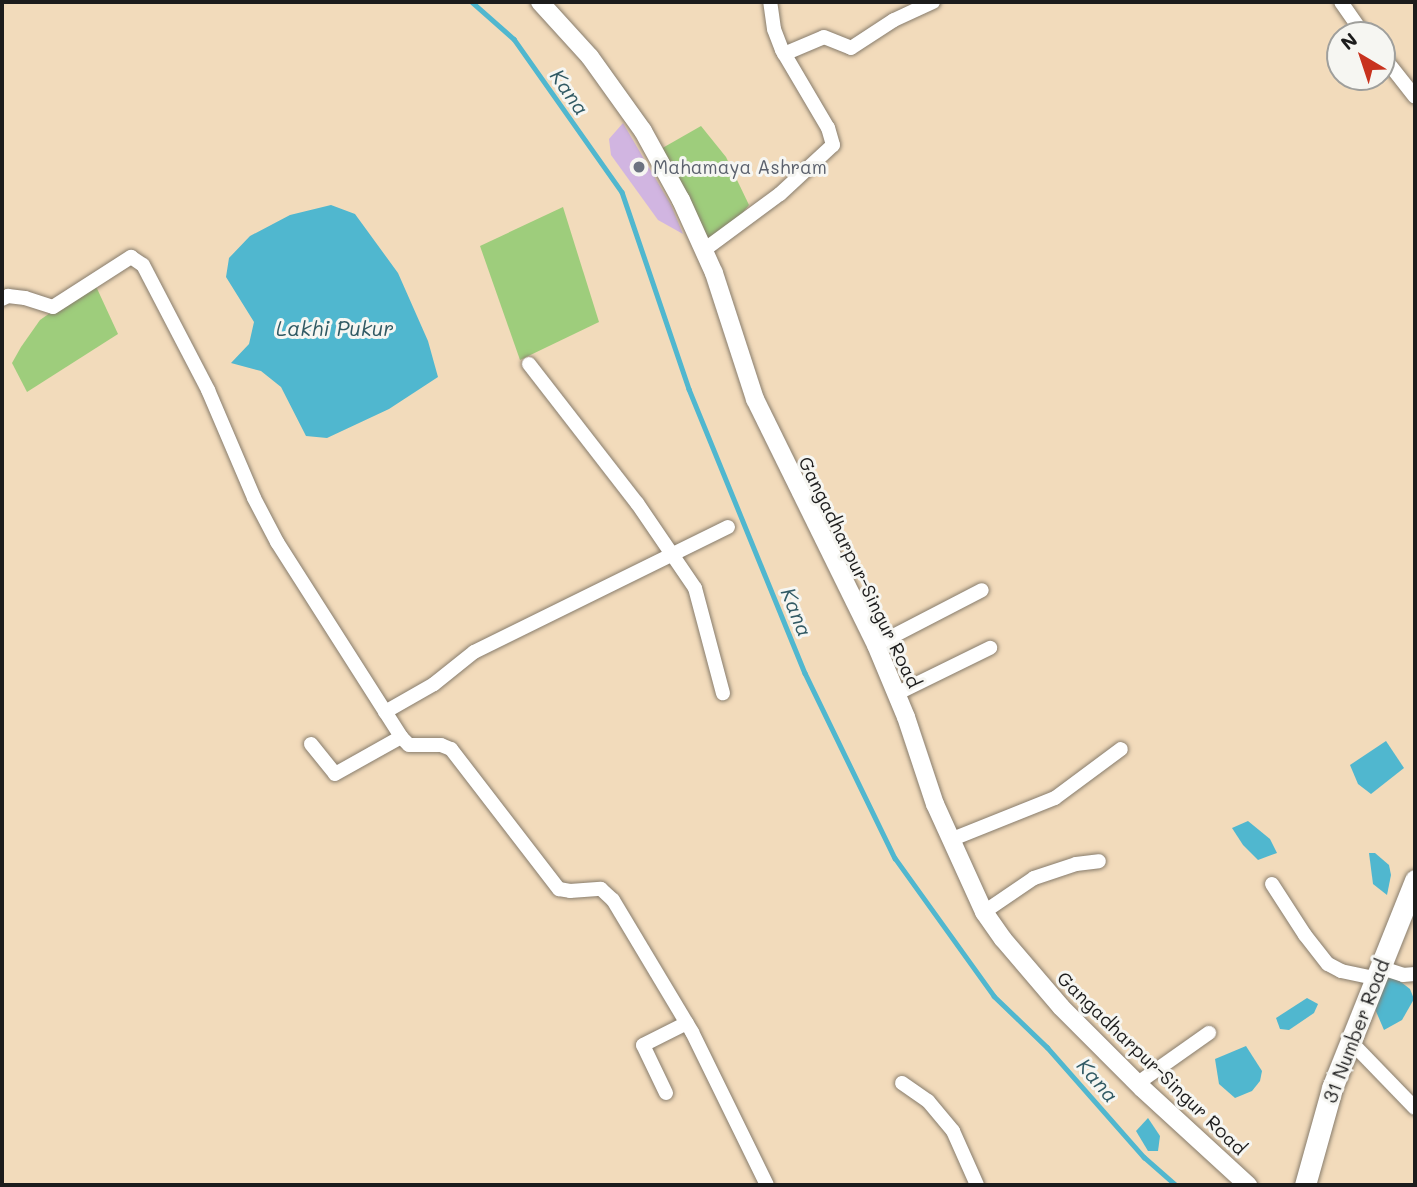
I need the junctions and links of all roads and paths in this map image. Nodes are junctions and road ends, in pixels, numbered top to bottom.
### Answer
1 (540, 2) edge
2 (770, 2) edge
3 (933, 2) edge
4 (1341, 2) edge
5 (1354, 21) edge
6 (784, 54) junction
7 (1396, 73) edge
8 (1415, 97) edge
9 (704, 250) junction
10 (2, 299) edge
11 (529, 364) dead end
12 (728, 527) dead end
13 (672, 555) junction
14 (982, 590) dead end
15 (876, 645) junction
16 (990, 648) dead end
17 (723, 693) dead end
18 (896, 694) junction
19 (385, 712) junction
20 (401, 737) junction
21 (311, 744) dead end
22 (1121, 749) dead end
23 (950, 840) junction
24 (1099, 861) dead end
25 (1415, 880) edge
26 (1272, 884) dead end
27 (984, 912) junction
28 (1377, 973) junction
29 (1415, 974) edge
30 (687, 1023) junction
31 (1209, 1033) dead end
32 (1350, 1041) junction
33 (902, 1083) dead end
34 (1138, 1083) junction
35 (666, 1093) dead end
36 (1415, 1108) edge
37 (767, 1185) edge
38 (977, 1185) edge
39 (1248, 1185) edge
40 (1305, 1185) edge

1 - 9 street, Gangadharpur-Singur Road
2 - 6 street
3 - 6 street
4 - 5 street
6 - 9 street
7 - 8 street
9 - 15 street, Gangadharpur-Singur Road
10 - 19 street
11 - 13 street
12 - 13 street
13 - 17 street
13 - 19 street
14 - 15 street
15 - 18 street, Gangadharpur-Singur Road
16 - 18 street
18 - 23 street, Gangadharpur-Singur Road
19 - 20 street
20 - 21 street
20 - 30 street
22 - 23 street
23 - 27 street, Gangadharpur-Singur Road
24 - 27 street
25 - 28 main road, 31 Number Road
26 - 28 street
27 - 34 street, Gangadharpur-Singur Road
28 - 29 street
28 - 32 main road, 31 Number Road
30 - 35 street
30 - 37 street
31 - 34 street
32 - 36 street
32 - 40 main road, 31 Number Road
33 - 38 street
34 - 39 street, Gangadharpur-Singur Road

